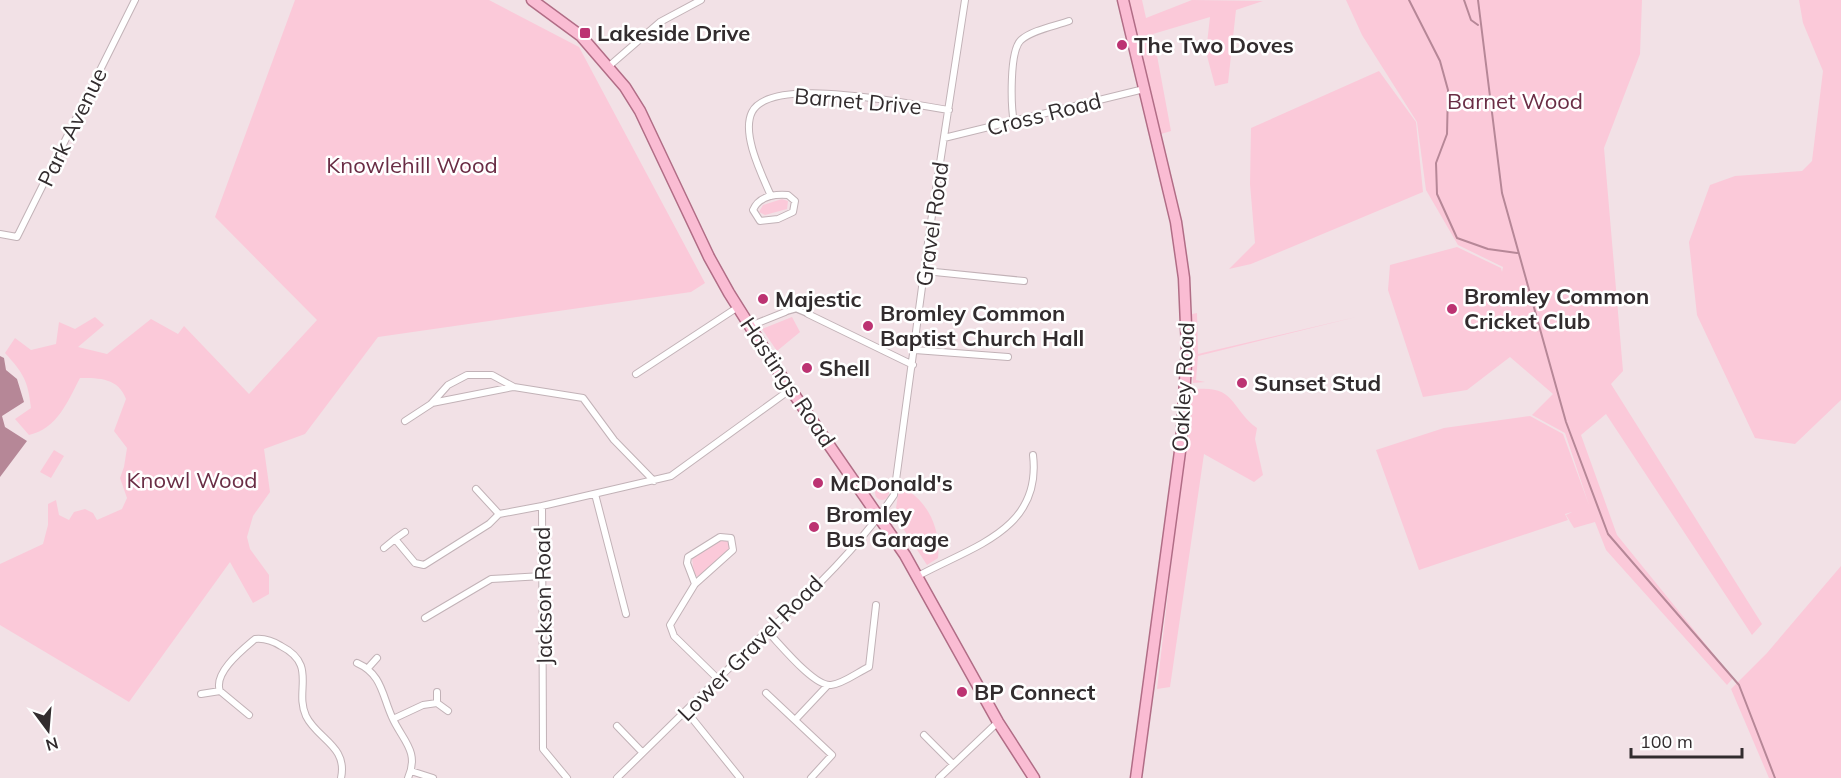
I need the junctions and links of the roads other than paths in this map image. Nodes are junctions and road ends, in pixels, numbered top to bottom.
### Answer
1 (135, 0) edge
2 (532, 0) edge
3 (701, 0) edge
4 (965, 0) edge
5 (1123, 0) edge
6 (1069, 21) dead end
7 (608, 66) junction
8 (1144, 89) junction
9 (949, 110) junction
10 (1014, 123) junction
11 (944, 138) junction
12 (771, 196) junction
13 (0, 234) edge
14 (925, 271) junction
15 (1024, 281) dead end
16 (738, 307) junction
17 (785, 312) joint
18 (808, 314) joint
19 (749, 327) junction
20 (915, 350) junction
21 (1008, 357) dead end
22 (913, 365) junction
23 (636, 374) dead end
24 (514, 387) junction
25 (791, 389) junction
26 (431, 404) junction
27 (405, 421) dead end
28 (1034, 455) dead end
29 (654, 481) junction
30 (476, 489) dead end
31 (595, 494) junction
32 (542, 506) junction
33 (882, 512) junction
34 (499, 514) junction
35 (405, 532) dead end
36 (396, 539) junction
37 (384, 548) dead end
38 (542, 576) junction
39 (918, 576) junction
40 (695, 584) junction
41 (876, 605) dead end
42 (626, 614) dead end
43 (425, 618) dead end
44 (767, 631) junction
45 (377, 658) dead end
46 (357, 663) dead end
47 (368, 668) junction
48 (719, 680) junction
49 (827, 686) junction
50 (220, 691) junction
51 (437, 692) dead end
52 (766, 693) dead end
53 (201, 694) dead end
54 (437, 703) junction
55 (448, 711) dead end
56 (687, 712) junction
57 (249, 715) dead end
58 (393, 719) junction
59 (795, 720) junction
60 (998, 722) junction
61 (617, 726) dead end
62 (924, 735) dead end
63 (642, 752) junction
64 (953, 764) junction
65 (411, 771) junction
66 (341, 778) edge
67 (408, 778) edge
68 (433, 778) edge
69 (567, 778) edge
70 (617, 778) edge
71 (740, 778) edge
72 (811, 778) edge
73 (939, 778) edge
74 (1034, 778) edge
75 (1136, 778) edge

1 - 13 street, Park Avenue
2 - 7 main road, Hastings Road
3 - 7 street
4 - 9 street, Gravel Road
5 - 8 main road, Oakley Road
6 - 10 street
7 - 16 main road, Hastings Road
8 - 10 street, Cross Road
8 - 75 main road, Oakley Road
9 - 11 street, Gravel Road
9 - 12 street, Barnet Drive
10 - 11 street, Cross Road
11 - 14 street, Gravel Road
12 - 12 street
14 - 15 street
14 - 20 street, Gravel Road
16 - 19 main road, Hastings Road
16 - 23 street
17 - 18 street
17 - 19 street
18 - 22 street
19 - 25 main road, Hastings Road
20 - 21 street
20 - 22 street, Gravel Road
22 - 33 street, Gravel Road
24 - 26 street
24 - 26 street
24 - 29 street
25 - 29 street, Jackson Road
25 - 33 main road, Hastings Road
26 - 27 street
28 - 39 street
29 - 31 street, Jackson Road
30 - 34 street
31 - 32 street, Jackson Road
31 - 42 street
32 - 34 street
32 - 38 street, Jackson Road
33 - 39 main road, Hastings Road
33 - 44 street, Lower Gravel Road
34 - 36 street
35 - 36 street
36 - 37 street
38 - 43 street
38 - 69 street, Jackson Road
39 - 60 main road, Hastings Road
40 - 40 street
40 - 48 street
41 - 49 street
44 - 48 street, Lower Gravel Road
44 - 49 street
45 - 47 street
46 - 47 street
47 - 58 street
48 - 56 street, Lower Gravel Road
49 - 59 street
50 - 53 street
50 - 57 street
50 - 66 street
51 - 54 street
52 - 59 street
54 - 55 street
54 - 58 street
56 - 63 street, Lower Gravel Road
56 - 71 street
58 - 65 street
59 - 72 street
60 - 64 street
60 - 74 main road, Hastings Road
61 - 63 street
62 - 64 street
63 - 70 street, Lower Gravel Road
64 - 73 street
65 - 67 street
65 - 68 street

